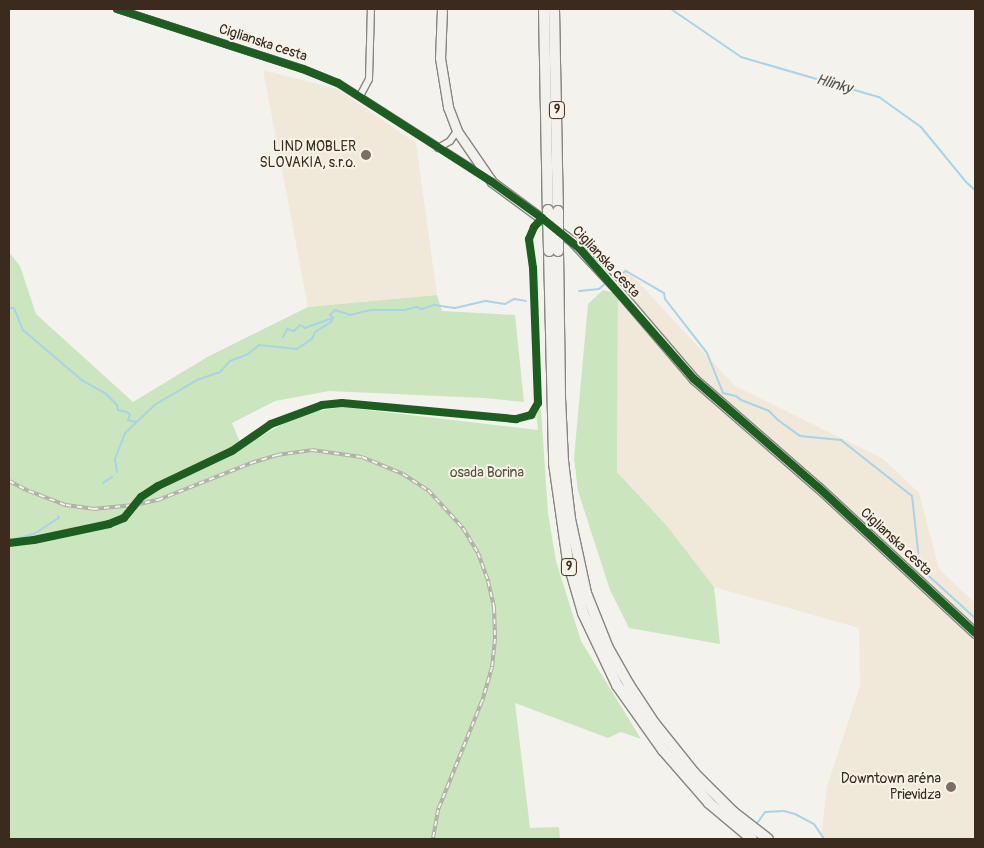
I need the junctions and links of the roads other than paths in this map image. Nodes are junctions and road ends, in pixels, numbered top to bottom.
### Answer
1 (117, 9) edge
2 (371, 9) edge
3 (442, 9) edge
4 (544, 9) edge
5 (554, 9) edge
6 (360, 96) junction
7 (457, 131) junction
8 (438, 148) junction
9 (492, 182) junction
10 (553, 211) junction
11 (975, 633) edge
12 (741, 825) junction
13 (765, 837) edge
14 (752, 839) edge

1 - 6 street, Ciglianska cesta
2 - 6 street
3 - 7 street
4 - 10 main road, 9
5 - 10 main road, 9
6 - 8 street, Ciglianska cesta
7 - 8 street
7 - 9 street
8 - 9 street, Ciglianska cesta
9 - 11 street, Ciglianska cesta
10 - 12 main road, 9, bridge
12 - 13 main road, 9
12 - 14 main road, 9

